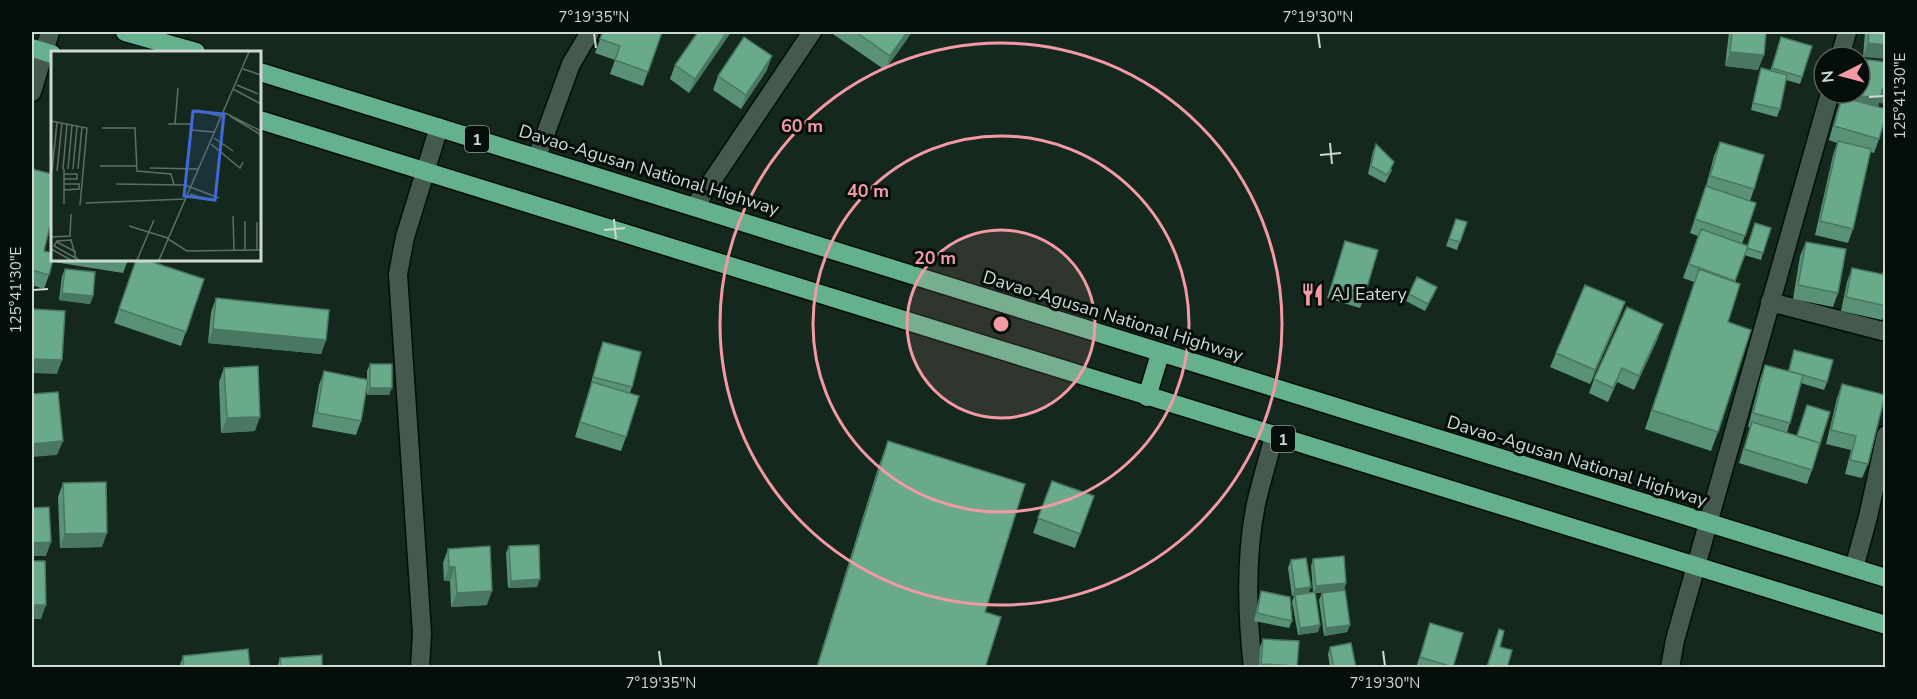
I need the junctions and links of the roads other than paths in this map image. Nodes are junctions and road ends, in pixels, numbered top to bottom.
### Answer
1 (50, 32) edge
2 (125, 32) edge
3 (590, 32) edge
4 (812, 32) edge
5 (43, 51) edge
6 (192, 51) edge
7 (261, 72) edge
8 (32, 92) edge
9 (1827, 105) edge
10 (261, 120) edge
11 (438, 126) junction
12 (537, 157) junction
13 (425, 173) junction
14 (695, 206) junction
15 (1770, 302) junction
16 (1886, 332) edge
17 (1160, 354) junction
18 (1147, 397) junction
19 (1886, 435) edge
20 (1274, 436) junction
21 (1708, 523) junction
22 (1695, 567) junction
23 (1854, 568) junction
24 (1886, 578) edge
25 (1886, 625) edge
26 (420, 668) edge
27 (1253, 668) edge
28 (1670, 668) edge

1 - 5 street
2 - 6 highway
3 - 12 street
4 - 14 street
5 - 8 street
7 - 11 highway, Davao-Agusan National Highway / 1
9 - 15 street
10 - 13 highway, 1
11 - 12 highway, Davao-Agusan National Highway / 1
11 - 13 street
12 - 14 highway, Davao-Agusan National Highway / 1
13 - 18 highway, 1
13 - 26 street
14 - 17 highway, Davao-Agusan National Highway / 1
15 - 16 street
15 - 21 street
17 - 18 highway
17 - 21 highway, Davao-Agusan National Highway / 1
18 - 20 highway, 1
19 - 23 street
20 - 22 highway, 1
20 - 27 street
21 - 22 street
21 - 23 highway, Davao-Agusan National Highway / 1
22 - 25 highway, 1
22 - 28 street
23 - 24 highway, Davao-Agusan National Highway / 1

